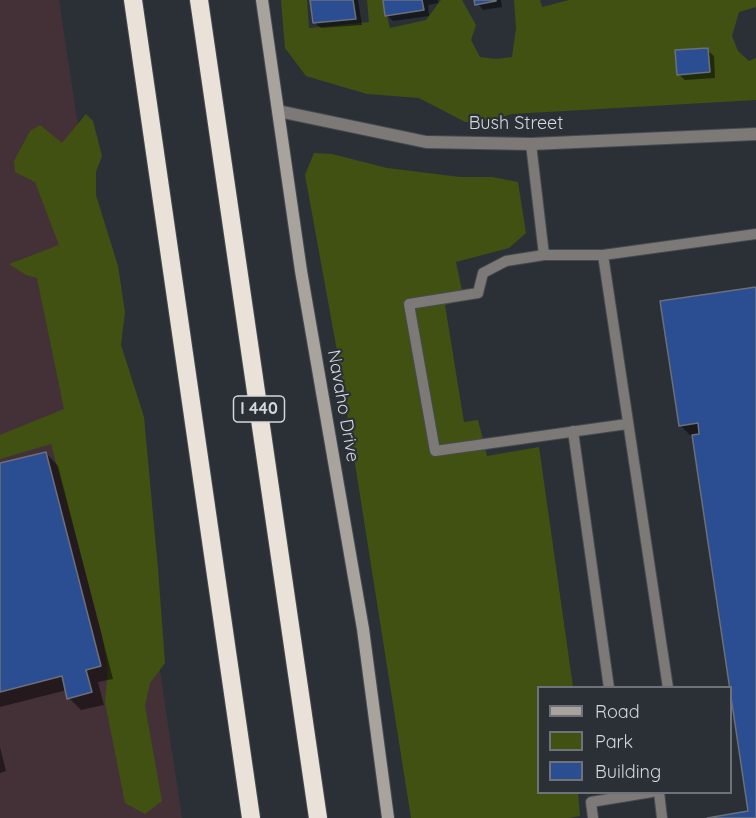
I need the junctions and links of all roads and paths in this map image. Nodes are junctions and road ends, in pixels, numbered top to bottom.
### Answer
1 (133, 0) edge
2 (199, 0) edge
3 (262, 0) edge
4 (278, 111) junction
5 (756, 134) edge
6 (531, 144) junction
7 (756, 234) edge
8 (544, 255) junction
9 (603, 255) junction
10 (627, 424) junction
11 (573, 431) junction
12 (609, 686) edge
13 (668, 686) edge
14 (659, 794) edge
15 (624, 795) edge
16 (251, 818) edge
17 (318, 818) edge
18 (388, 818) edge
19 (593, 818) edge
20 (662, 818) edge

1 - 16 highway
2 - 17 highway, I 440
3 - 4 street, Navaho Drive
4 - 6 street, Bush Street
4 - 18 street, Navaho Drive
5 - 6 street, Bush Street
6 - 8 lane
7 - 9 lane
8 - 9 lane
8 - 11 lane
9 - 10 lane
10 - 11 lane
10 - 13 lane
11 - 12 lane
14 - 20 lane
15 - 19 lane

